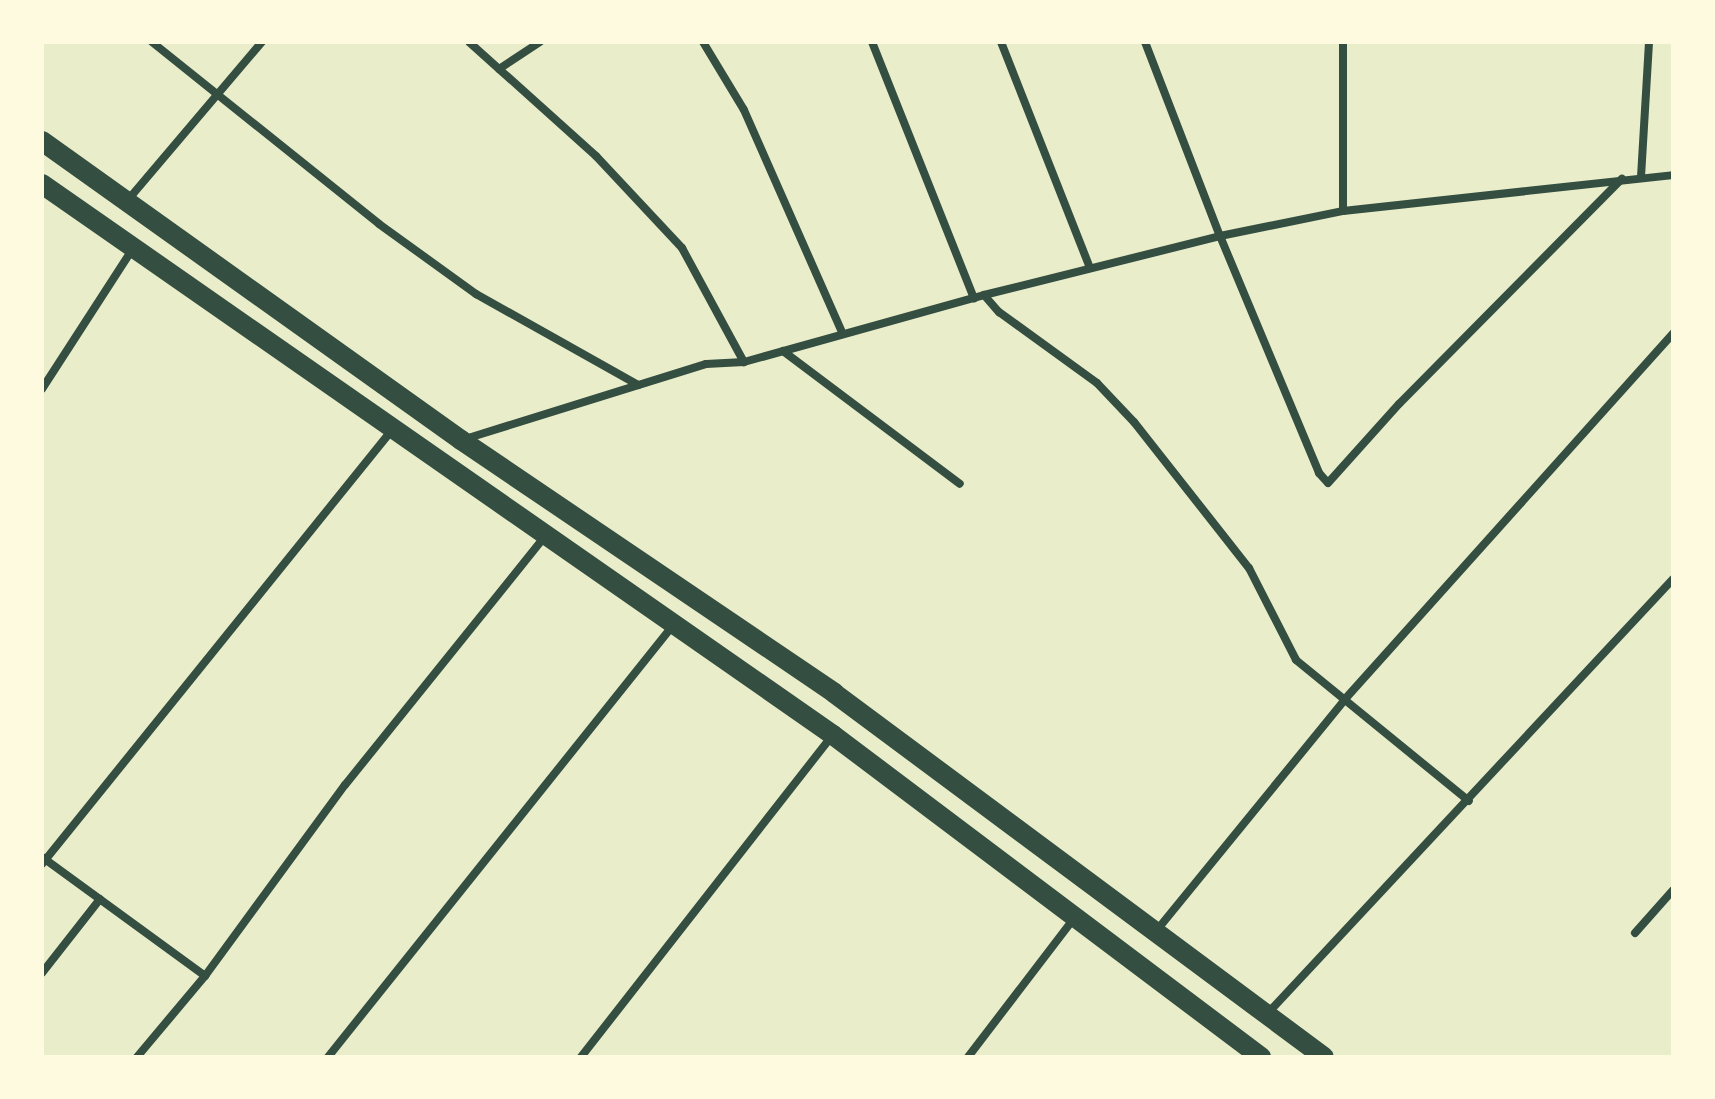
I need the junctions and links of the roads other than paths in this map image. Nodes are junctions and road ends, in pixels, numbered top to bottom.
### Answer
1 (152, 42) edge
2 (262, 42) edge
3 (469, 42) edge
4 (540, 42) edge
5 (703, 42) edge
6 (872, 42) edge
7 (1001, 42) edge
8 (1145, 42) edge
9 (1343, 42) edge
10 (1649, 42) edge
11 (499, 69) junction
12 (218, 93) junction
13 (42, 141) edge
14 (1673, 175) edge
15 (1641, 177) junction
16 (1622, 179) junction
17 (42, 184) edge
18 (127, 201) junction
19 (1343, 211) junction
20 (1220, 236) junction
21 (133, 249) junction
22 (1090, 268) junction
23 (984, 295) junction
24 (974, 298) junction
25 (1673, 333) edge
26 (843, 334) junction
27 (783, 351) junction
28 (744, 362) junction
29 (638, 385) junction
30 (42, 389) edge
31 (392, 429) junction
32 (461, 440) junction
33 (960, 484) dead end
34 (546, 535) junction
35 (1673, 579) edge
36 (674, 623) junction
37 (1346, 698) junction
38 (833, 735) junction
39 (1469, 801) junction
40 (43, 860) edge
41 (1673, 890) edge
42 (100, 899) junction
43 (1075, 916) junction
44 (1157, 930) junction
45 (1635, 933) dead end
46 (42, 973) edge
47 (205, 976) junction
48 (1268, 1013) junction
49 (137, 1057) edge
50 (328, 1057) edge
51 (581, 1057) edge
52 (968, 1057) edge
53 (1261, 1057) edge
54 (1324, 1057) edge

1 - 12 street
2 - 12 street
3 - 11 street
4 - 11 street
5 - 26 street
6 - 24 street
7 - 22 street
8 - 20 street
9 - 19 street
10 - 15 street
11 - 28 street
12 - 18 street
12 - 29 street
13 - 18 main road
14 - 15 street
15 - 16 street
16 - 19 street
16 - 20 street
17 - 21 main road
18 - 32 main road
19 - 20 street
20 - 22 street
21 - 30 street
21 - 31 main road
22 - 23 street
23 - 24 street
23 - 37 street
24 - 26 street
25 - 37 street
26 - 27 street
27 - 28 street
27 - 33 street
28 - 29 street
29 - 32 street
31 - 34 main road
31 - 40 street
32 - 44 main road
34 - 36 main road
34 - 47 street
35 - 39 street
36 - 38 main road
36 - 50 street
37 - 39 street
37 - 44 street
38 - 43 main road
38 - 51 street
39 - 48 street
40 - 42 street
41 - 45 street
42 - 46 street
42 - 47 street
43 - 52 street
43 - 53 main road
44 - 48 main road
47 - 49 street
48 - 54 main road

